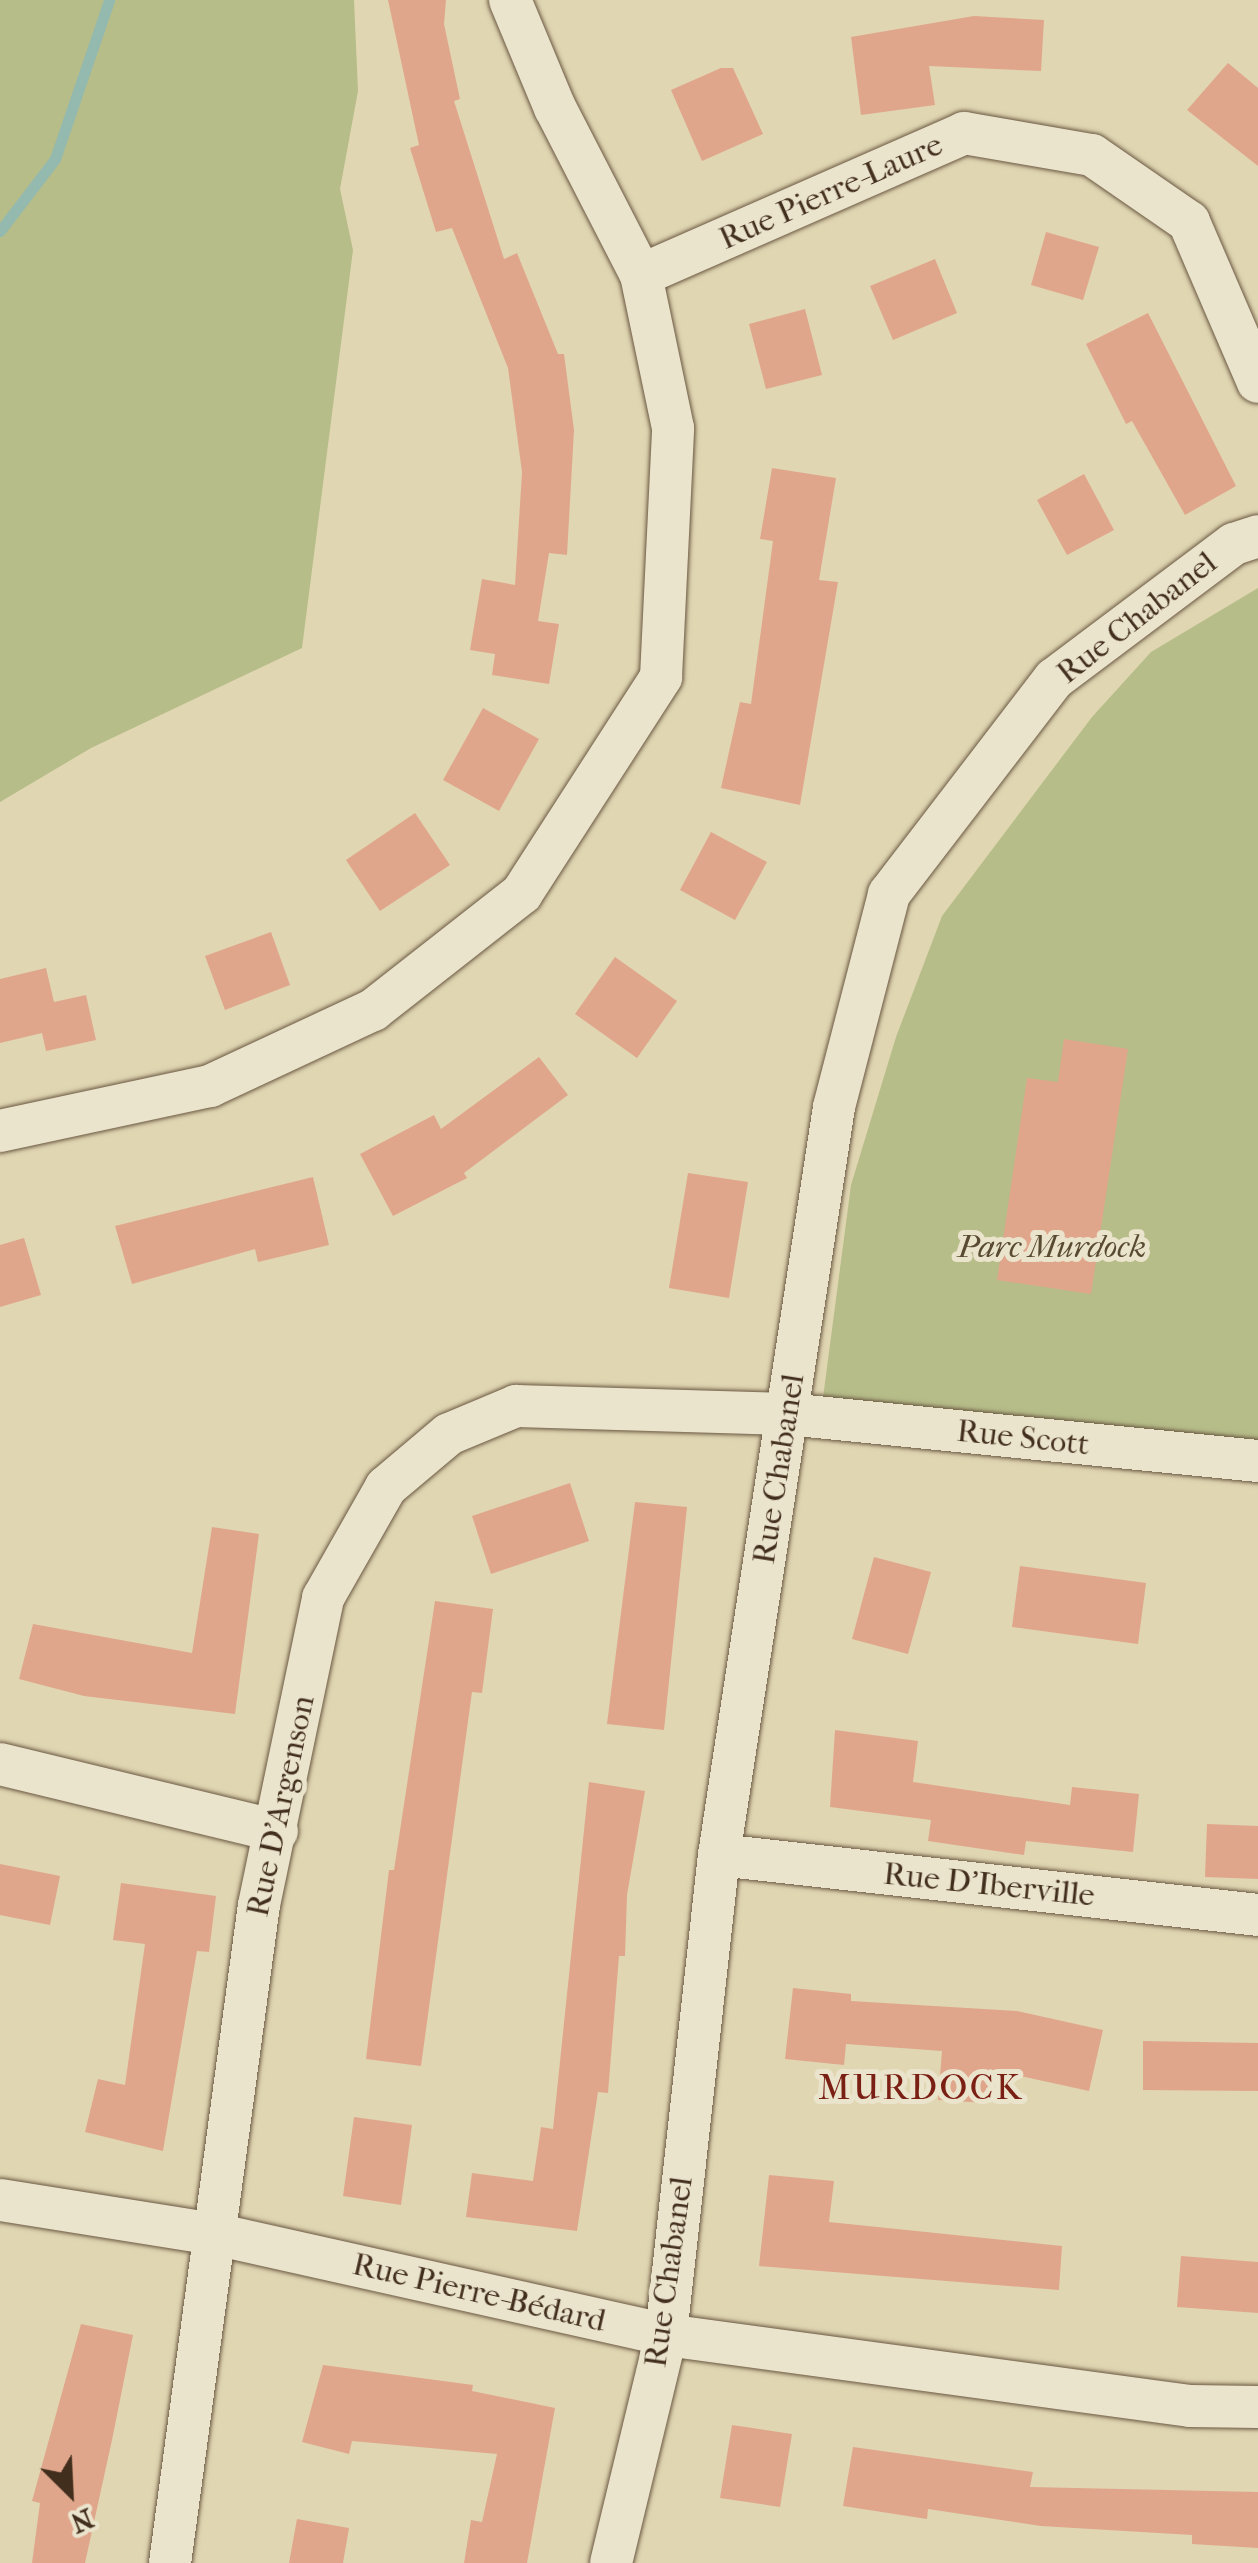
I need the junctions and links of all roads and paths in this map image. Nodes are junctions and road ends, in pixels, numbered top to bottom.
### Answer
1 (510, 0) edge
2 (642, 275) junction
3 (1258, 382) edge
4 (1258, 536) edge
5 (0, 1131) edge
6 (787, 1414) junction
7 (1258, 1461) edge
8 (0, 1764) edge
9 (277, 1831) junction
10 (719, 1855) junction
11 (1258, 1915) edge
12 (0, 2200) edge
13 (215, 2234) junction
14 (666, 2335) junction
15 (1258, 2407) edge
16 (170, 2563) edge
17 (610, 2563) edge

1 - 2 street
2 - 3 street, Rue Pierre-Laure
2 - 5 street
4 - 6 street, Rue Chabanel
6 - 7 street, Rue Scott
6 - 9 street, Rue D'Argenson
6 - 10 street, Rue Chabanel
8 - 9 street
9 - 13 street, Rue D'Argenson
10 - 11 street, Rue D'Iberville
10 - 14 street, Rue Chabanel
12 - 13 street, Rue Pierre-Bédard
13 - 14 street, Rue Pierre-Bédard
13 - 16 street, Rue D'Argenson
14 - 15 street, Rue Pierre-Bédard
14 - 17 street, Rue Chabanel

